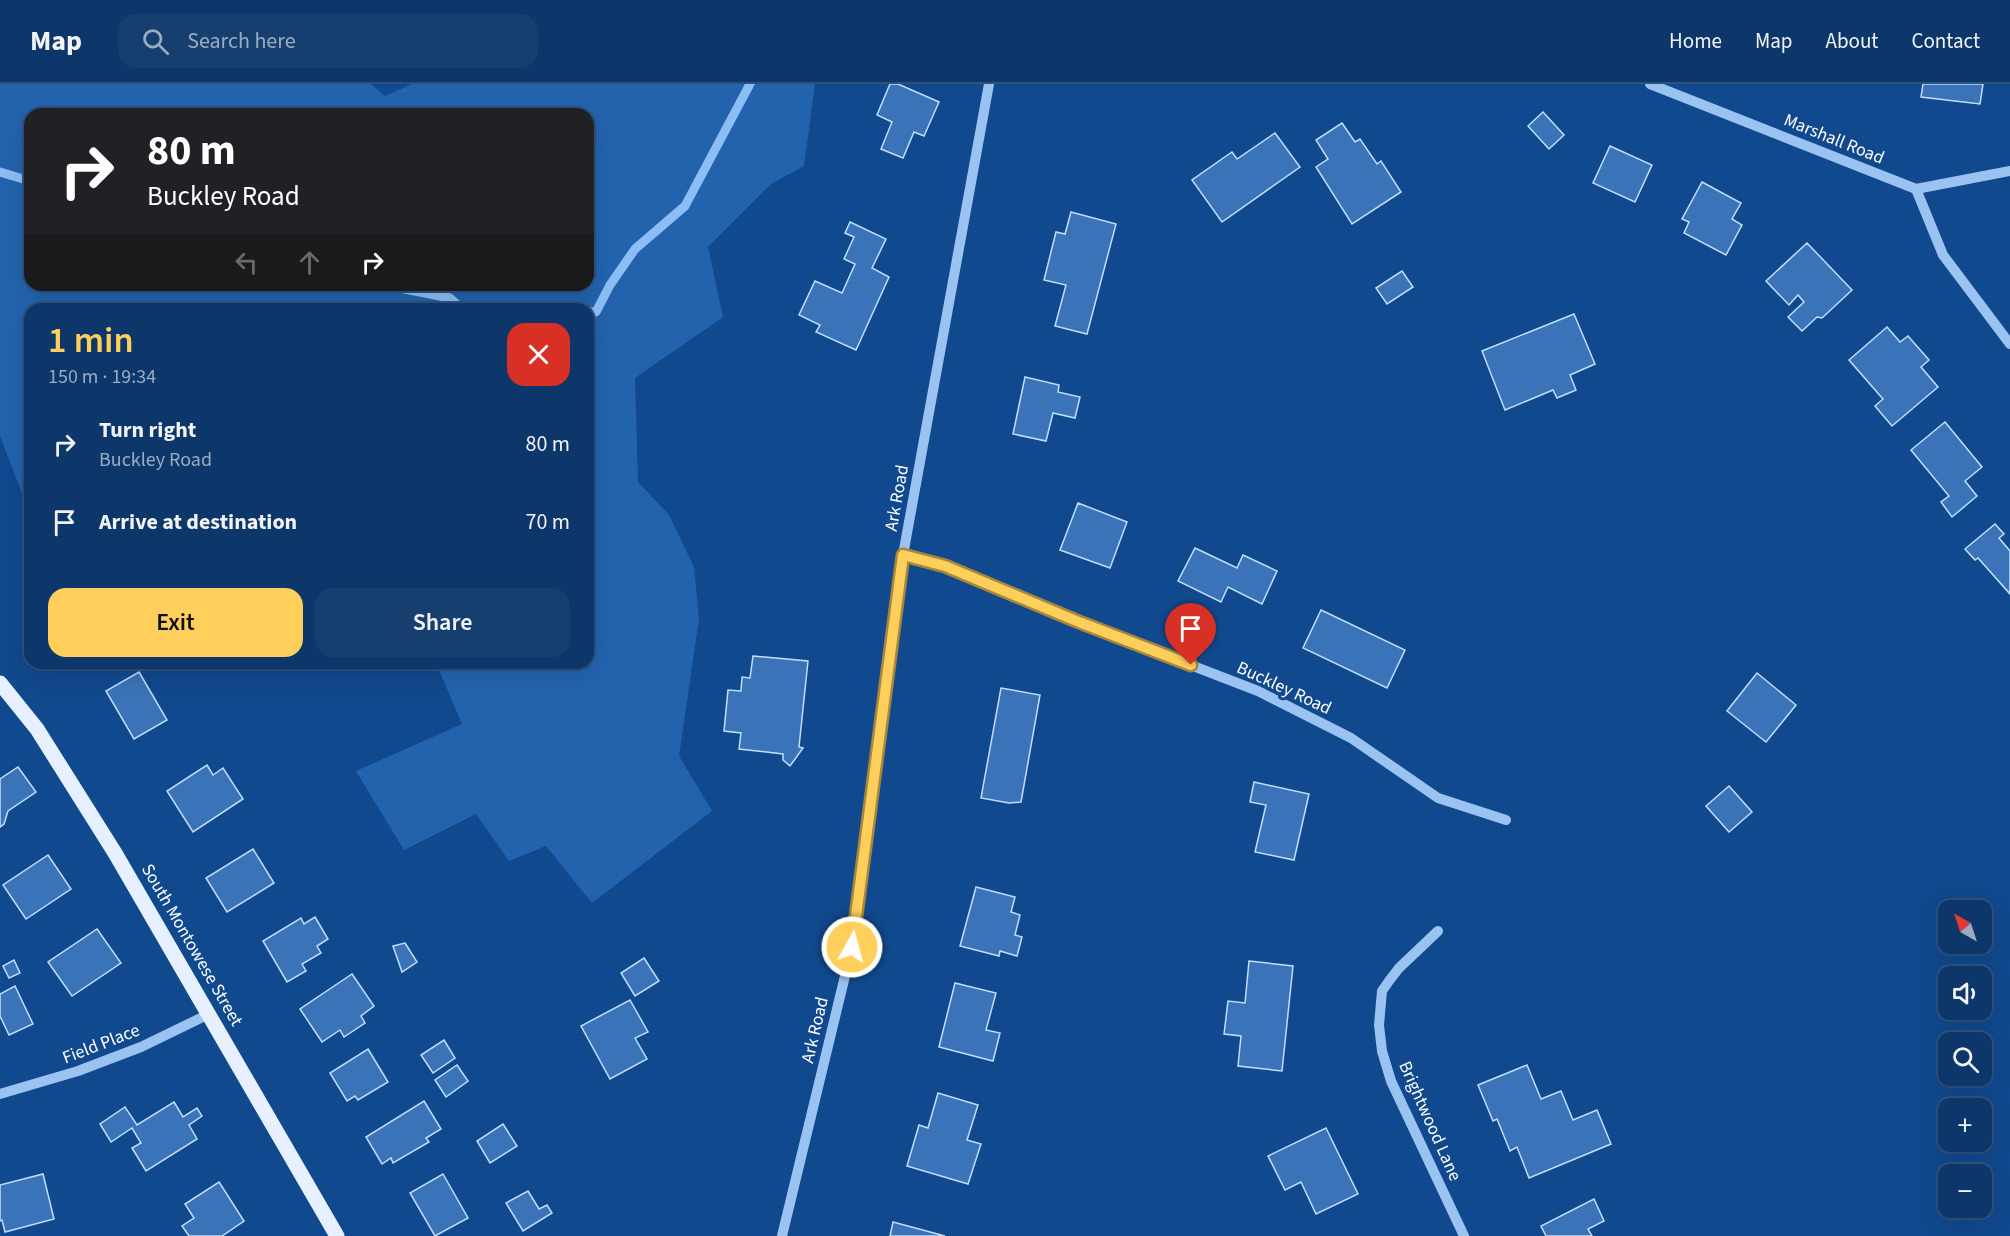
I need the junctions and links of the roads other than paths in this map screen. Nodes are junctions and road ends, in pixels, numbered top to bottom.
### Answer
1 (989, 84) edge
2 (1650, 84) edge
3 (2010, 171) edge
4 (1916, 189) junction
5 (2010, 344) edge
6 (903, 555) junction
7 (0, 683) edge
8 (1506, 820) dead end
9 (1438, 931) dead end
10 (209, 1014) junction
11 (0, 1094) edge
12 (338, 1236) edge
13 (782, 1236) edge
14 (1464, 1236) edge

1 - 6 street, Ark Road
2 - 4 street, Marshall Road
3 - 4 street
4 - 5 street
6 - 8 street, Buckley Road
6 - 13 street, Ark Road
7 - 10 main road, South Montowese Street
9 - 14 street, Brightwood Lane
10 - 11 street, Field Place
10 - 12 main road, South Montowese Street

